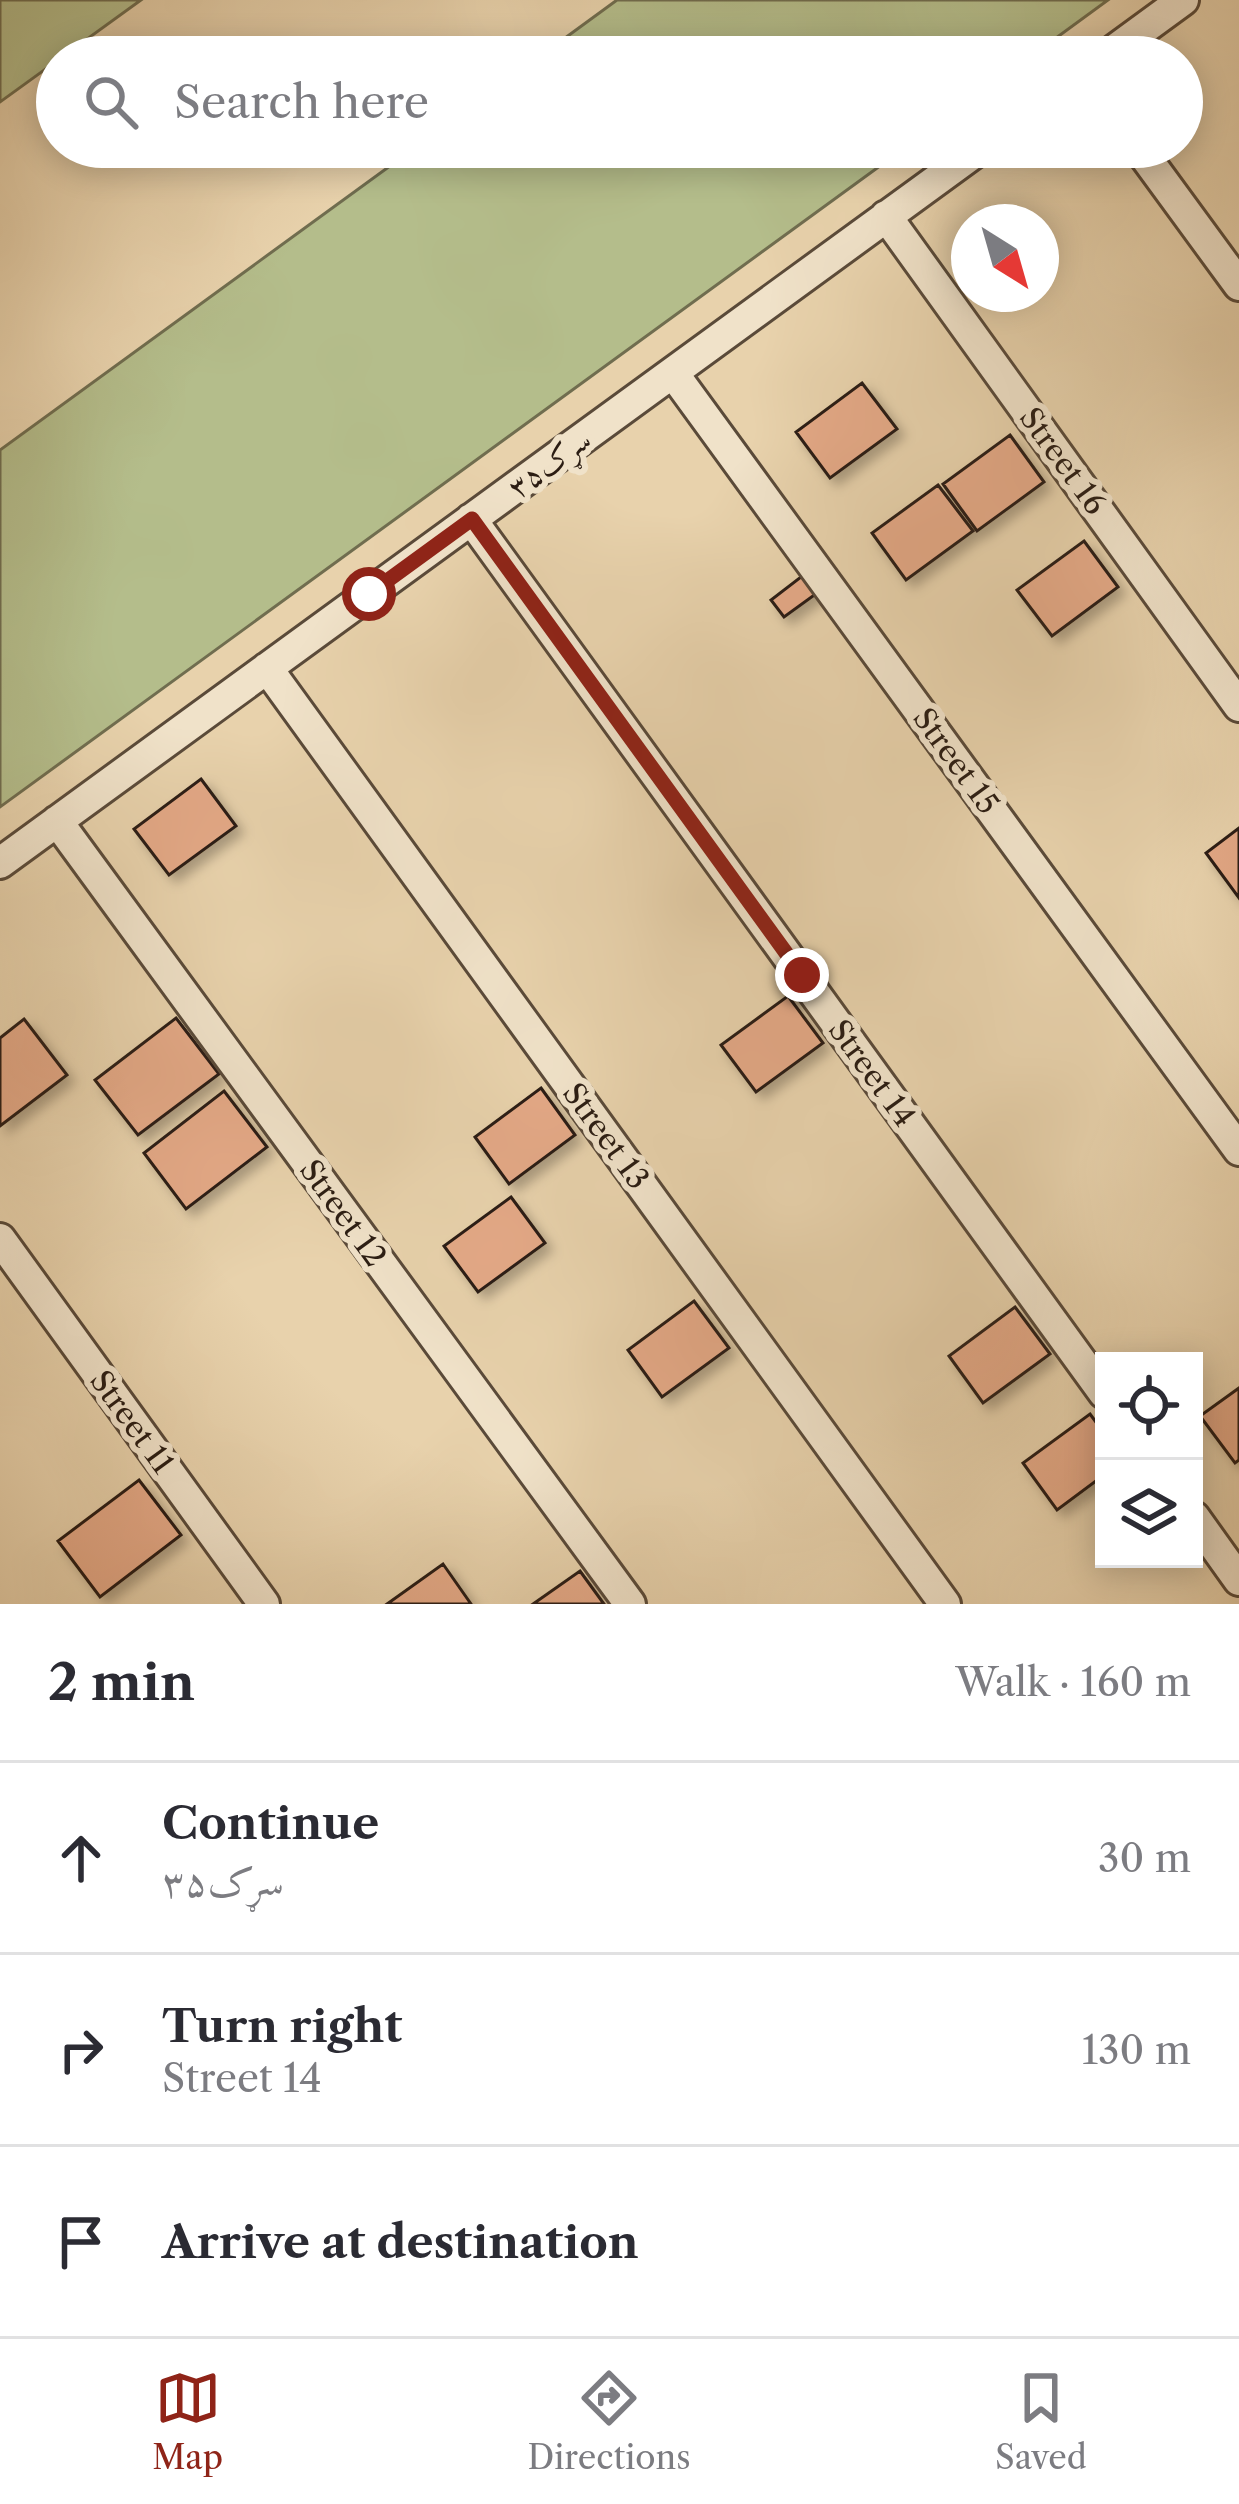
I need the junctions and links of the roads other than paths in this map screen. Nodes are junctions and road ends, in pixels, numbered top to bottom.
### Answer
1 (1184, 0) edge
2 (1134, 36) edge
3 (953, 168) edge
4 (1153, 168) edge
5 (886, 216) junction
6 (1239, 285) edge
7 (673, 373) junction
8 (472, 519) junction
9 (267, 668) junction
10 (1239, 706) edge
11 (56, 821) junction
12 (0, 862) edge
13 (1239, 1150) edge
14 (0, 1239) edge
15 (1095, 1381) edge
16 (1203, 1530) edge
17 (1239, 1580) edge
18 (264, 1604) edge
19 (630, 1604) edge
20 (945, 1604) edge

1 - 2 street
3 - 5 street, سړک۳۵
4 - 6 street
5 - 7 street, سړک۳۵
5 - 10 street, Street 16
7 - 8 street, سړک۳۵
7 - 13 street, Street 15
8 - 9 street, سړک۳۵
8 - 15 street, Street 14
9 - 11 street, سړک۳۵
9 - 20 street, Street 13
11 - 12 street, سړک۳۵
11 - 19 street, Street 12
14 - 18 street, Street 11
16 - 17 street

